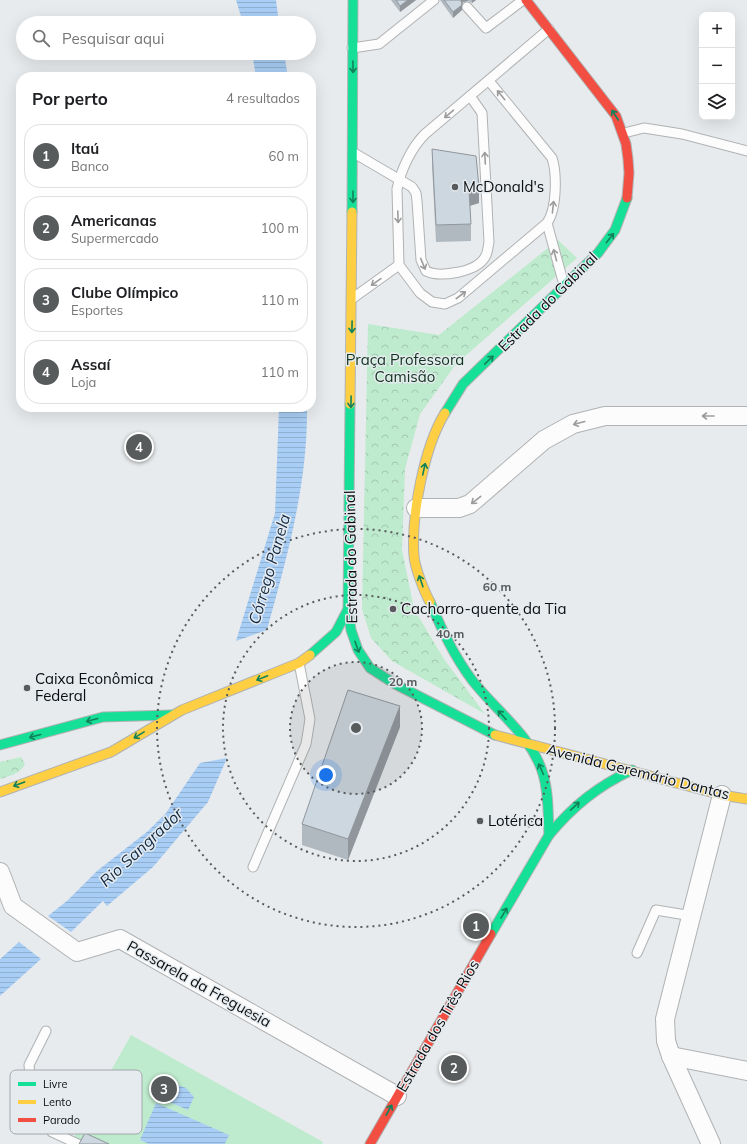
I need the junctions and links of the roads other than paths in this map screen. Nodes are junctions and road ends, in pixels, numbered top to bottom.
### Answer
1 (353, 0) edge
2 (434, 0) edge
3 (524, 0) edge
4 (423, 4) edge
5 (467, 7) dead end
6 (549, 29) junction
7 (352, 48) junction
8 (489, 80) junction
9 (470, 96) junction
10 (624, 133) junction
11 (747, 151) edge
12 (353, 152) junction
13 (399, 178) junction
14 (547, 223) junction
15 (400, 265) junction
16 (564, 286) junction
17 (352, 298) junction
18 (747, 416) edge
19 (416, 508) junction
20 (348, 610) junction
21 (299, 663) junction
22 (172, 715) junction
23 (528, 744) junction
24 (0, 745) edge
25 (632, 770) junction
26 (0, 792) edge
27 (722, 795) junction
28 (747, 799) edge
29 (549, 835) junction
30 (253, 867) dead end
31 (0, 872) edge
32 (692, 916) junction
33 (637, 953) dead end
34 (46, 1032) dead end
35 (671, 1056) junction
36 (30, 1070) edge
37 (747, 1071) edge
38 (397, 1096) junction
39 (56, 1134) edge
40 (78, 1144) edge
41 (370, 1144) edge
42 (711, 1144) edge

1 - 7 main road, Estrada do Gabinal
2 - 4 lane
3 - 5 lane
3 - 6 main road, Estrada do Gabinal
4 - 7 lane
6 - 8 lane
10 -> 6 main road, Estrada do Gabinal
7 -> 12 main road, Estrada do Gabinal
8 - 9 lane
14 -> 8 lane
9 -> 13 lane
13 -> 9 lane
10 - 11 lane
16 -> 10 main road, Estrada do Gabinal
12 - 13 lane
12 -> 17 main road, Estrada do Gabinal
13 -> 15 lane
15 -> 14 lane
16 -> 14 lane
15 -> 17 lane
19 -> 16 main road, Estrada do Gabinal
17 -> 20 main road, Estrada do Gabinal
18 -> 19 street
23 -> 19 main road, Estrada do Gabinal
20 - 21 main road
20 -> 23 main road, Estrada do Gabinal
21 -> 22 main road
21 - 30 lane
22 -> 24 main road
22 -> 26 main road
23 - 25 main road, Avenida Geremário Dantas
29 -> 23 main road
25 - 27 main road, Avenida Geremário Dantas
29 -> 25 main road, Estrada dos Três Rios
27 - 28 main road, Avenida Geremário Dantas
27 - 32 street
38 -> 29 main road, Estrada dos Três Rios
31 - 38 street, Passarela da Freguesia
32 - 33 lane
32 - 35 street
34 - 36 lane
35 - 37 street
35 - 42 street
41 -> 38 main road, Estrada dos Três Rios
39 - 40 lane

